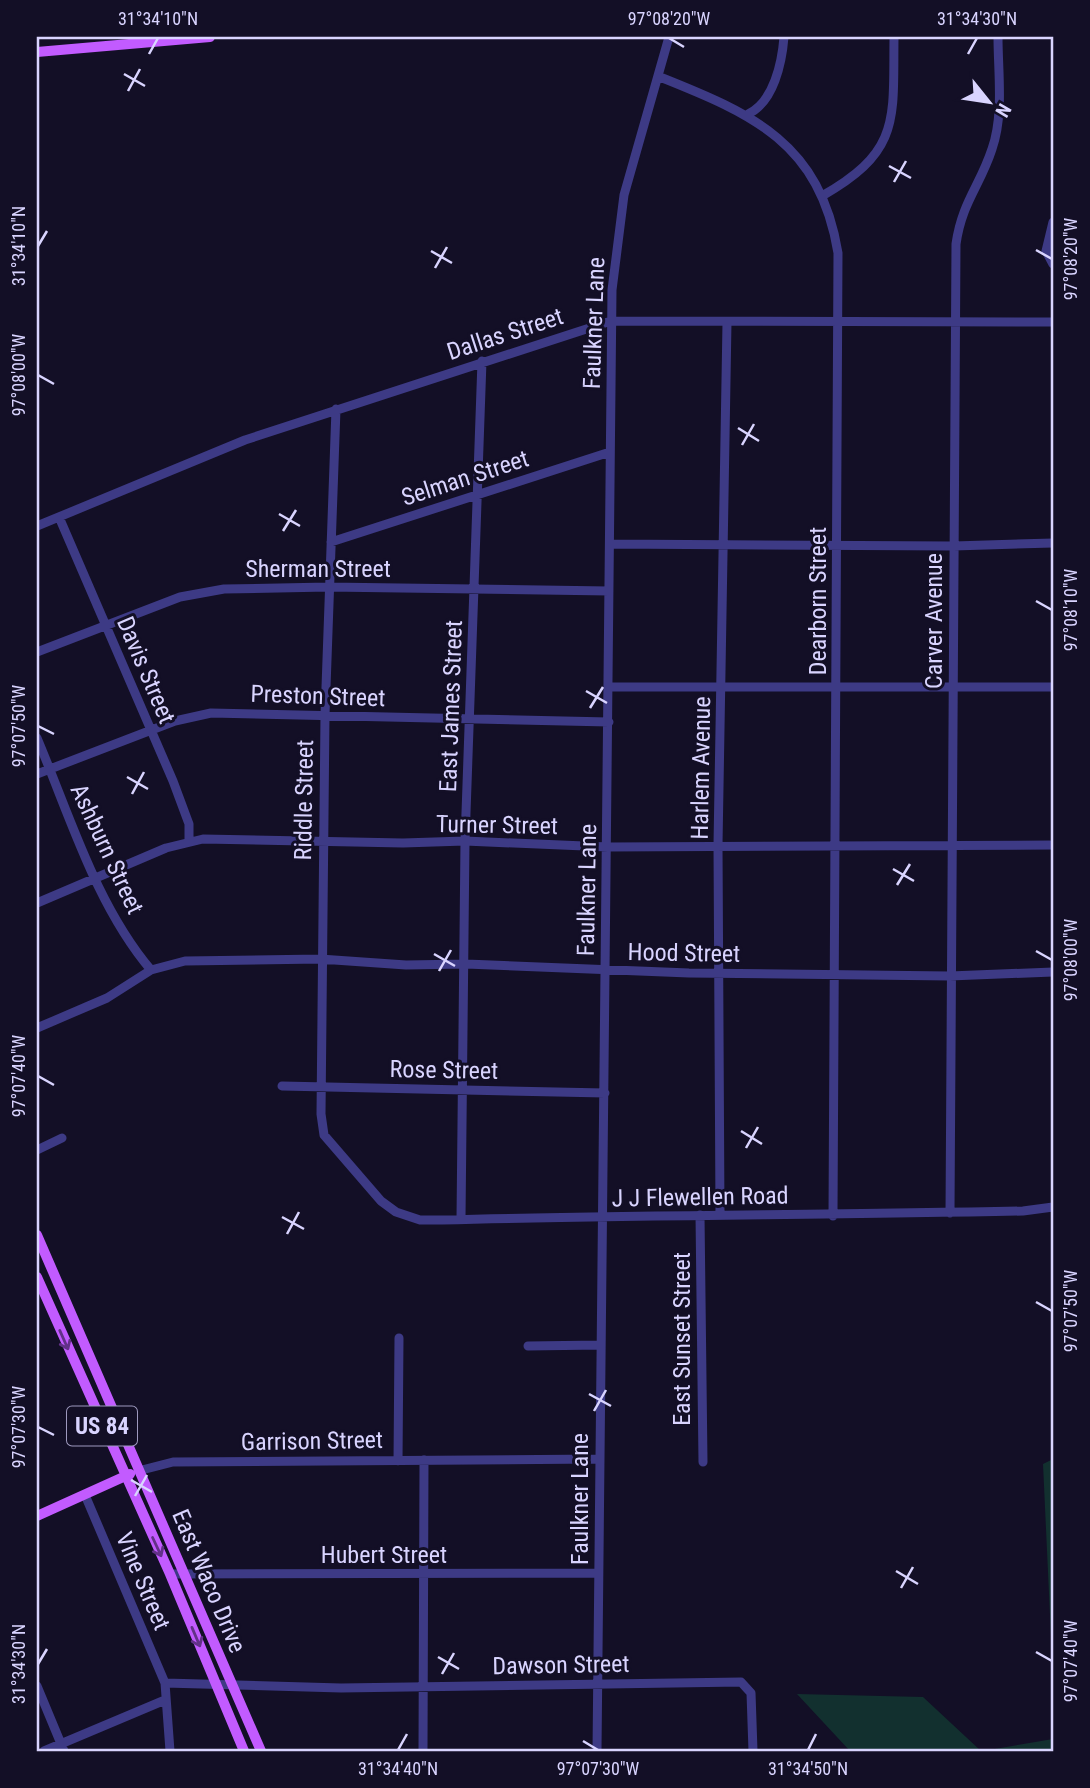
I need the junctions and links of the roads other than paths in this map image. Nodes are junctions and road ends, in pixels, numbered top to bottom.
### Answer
1 (211, 37) edge
2 (669, 37) edge
3 (784, 37) edge
4 (894, 37) edge
5 (998, 37) edge
6 (37, 52) edge
7 (660, 76) junction
8 (748, 114) junction
9 (822, 196) junction
10 (1053, 222) edge
11 (1053, 264) edge
12 (838, 320) junction
13 (611, 321) junction
14 (954, 321) junction
15 (727, 322) junction
16 (1053, 322) edge
17 (482, 361) junction
18 (336, 408) junction
19 (610, 452) junction
20 (477, 494) junction
21 (59, 517) junction
22 (37, 526) edge
23 (331, 542) junction
24 (1053, 543) edge
25 (610, 544) junction
26 (722, 545) junction
27 (838, 546) junction
28 (954, 546) junction
29 (328, 587) junction
30 (474, 591) junction
31 (609, 591) junction
32 (106, 626) junction
33 (37, 652) edge
34 (608, 687) junction
35 (1053, 687) edge
36 (722, 688) junction
37 (837, 689) junction
38 (953, 689) junction
39 (325, 715) junction
40 (471, 719) junction
41 (609, 722) junction
42 (152, 732) junction
43 (37, 738) edge
44 (50, 769) junction
45 (37, 774) edge
46 (189, 841) junction
47 (324, 841) junction
48 (465, 841) junction
49 (718, 845) junction
50 (1053, 845) edge
51 (834, 846) junction
52 (952, 846) junction
53 (608, 847) junction
54 (96, 878) junction
55 (37, 903) edge
56 (320, 959) junction
57 (466, 964) junction
58 (151, 970) junction
59 (604, 971) junction
60 (1053, 972) edge
61 (719, 973) junction
62 (835, 974) junction
63 (950, 976) junction
64 (37, 1028) edge
65 (282, 1086) dead end
66 (320, 1087) junction
67 (465, 1089) junction
68 (604, 1093) junction
69 (62, 1139) dead end
70 (37, 1150) edge
71 (361, 1179) joint
72 (1053, 1207) edge
73 (950, 1213) junction
74 (720, 1214) junction
75 (701, 1215) junction
76 (833, 1216) junction
77 (603, 1218) junction
78 (461, 1219) junction
79 (37, 1235) edge
80 (37, 1277) edge
81 (399, 1338) dead end
82 (600, 1345) junction
83 (528, 1346) dead end
84 (599, 1458) junction
85 (424, 1460) junction
86 (398, 1461) junction
87 (703, 1462) dead end
88 (138, 1471) junction
89 (125, 1477) junction
90 (85, 1494) junction
91 (37, 1516) edge
92 (598, 1573) junction
93 (170, 1574) junction
94 (185, 1574) junction
95 (422, 1575) junction
96 (165, 1683) junction
97 (216, 1683) junction
98 (231, 1684) junction
99 (598, 1684) junction
100 (423, 1685) junction
101 (37, 1686) edge
102 (165, 1700) junction
103 (63, 1748) edge
104 (44, 1751) edge
105 (170, 1751) edge
106 (244, 1751) edge
107 (261, 1751) edge
108 (423, 1751) edge
109 (597, 1751) edge
110 (753, 1751) edge

1 - 6 main road
2 - 7 street, Faulkner Lane
3 - 8 street
4 - 9 street
5 - 14 street, Carver Avenue
7 - 8 street, Dearborn Street
7 - 13 street, Faulkner Lane
8 - 9 street, Dearborn Street
9 - 12 street, Dearborn Street
10 - 11 street
12 - 14 street, Dallas Street
12 - 15 street, Dallas Street
12 - 27 street, Dearborn Street
13 - 15 street, Dallas Street
13 - 17 street, Dallas Street
13 - 19 street, Faulkner Lane
14 - 16 street, Dallas Street
14 - 28 street, Carver Avenue
15 - 26 street, Harlem Avenue
17 - 18 street, Dallas Street
17 - 20 street, East James Street
18 - 21 street, Dallas Street
18 - 23 street, Riddle Street
19 - 20 street, Selman Street
19 - 25 street, Faulkner Lane
20 - 23 street, Selman Street
20 - 30 street, East James Street
21 - 22 street, Dallas Street
21 - 32 street, Davis Street
23 - 29 street, Riddle Street
24 - 28 street
25 - 26 street
25 - 31 street, Faulkner Lane
26 - 27 street
26 - 36 street, Harlem Avenue
27 - 28 street
27 - 37 street, Dearborn Street
28 - 38 street, Carver Avenue
29 - 30 street, Sherman Street
29 - 32 street, Sherman Street
29 - 39 street, Riddle Street
30 - 31 street, Sherman Street
30 - 40 street, East James Street
31 - 34 street, Faulkner Lane
32 - 33 street, Sherman Street
32 - 42 street, Davis Street
34 - 36 street
34 - 41 street, Faulkner Lane
35 - 38 street
36 - 37 street
36 - 49 street, Harlem Avenue
37 - 38 street
37 - 51 street, Dearborn Street
38 - 52 street, Carver Avenue
39 - 40 street, Preston Street
39 - 42 street, Preston Street
39 - 47 street, Riddle Street
40 - 41 street, Preston Street
40 - 48 street, East James Street
41 - 53 street, Faulkner Lane
42 - 44 street, Preston Street
42 - 46 street, Davis Street
43 - 44 street, Ashburn Street
44 - 45 street, Preston Street
44 - 54 street, Ashburn Street
46 - 47 street, Turner Street
46 - 54 street, Turner Street
47 - 48 street, Turner Street
47 - 56 street, Riddle Street
48 - 53 street, Turner Street
48 - 57 street, East James Street
49 - 51 street, Turner Street
49 - 53 street, Turner Street
49 - 61 street, Harlem Avenue
50 - 52 street, Turner Street
51 - 52 street, Turner Street
51 - 62 street, Dearborn Street
52 - 63 street, Carver Avenue
53 - 59 street, Faulkner Lane
54 - 55 street, Turner Street
54 - 58 street, Ashburn Street
56 - 57 street, Hood Street
56 - 58 street, Hood Street
56 - 66 street, Riddle Street
57 - 59 street, Hood Street
57 - 67 street, East James Street
58 - 64 street, Hood Street
59 - 61 street, Hood Street
59 - 68 street, Faulkner Lane
60 - 63 street, Hood Street
61 - 62 street, Hood Street
61 - 74 street, Harlem Avenue
62 - 63 street, Hood Street
62 - 76 street, Dearborn Street
63 - 73 street, Carver Avenue
65 - 66 street, Rose Street
66 - 67 street, Rose Street
66 - 71 street, Riddle Street
67 - 68 street, Rose Street
67 - 78 street, East James Street
68 - 77 street, Faulkner Lane
69 - 70 street
71 - 78 street, J J Flewellen Road
72 - 73 street, J J Flewellen Road
73 - 76 street, J J Flewellen Road
74 - 75 street, J J Flewellen Road
74 - 76 street, J J Flewellen Road
75 - 77 street, J J Flewellen Road
75 - 87 street, East Sunset Street
77 - 78 street, J J Flewellen Road
77 - 82 street, Faulkner Lane
79 - 88 main road, East Waco Drive / US 84
80 -> 89 main road, East Waco Drive / US 84
81 - 86 street
82 - 83 street
82 - 84 street, Faulkner Lane
84 - 85 street, Garrison Street
84 - 92 street, Faulkner Lane
85 - 86 street, Garrison Street
85 - 95 street
86 - 88 street, Garrison Street
88 - 89 main road, Garrison Street
88 - 94 main road, East Waco Drive / US 84
89 - 90 main road, Garrison Street
89 -> 93 main road, East Waco Drive / US 84
90 - 91 main road, Garrison Street
90 - 96 street, Vine Street
92 - 95 street, Hubert Street
92 - 99 street, Faulkner Lane
93 - 94 street, Hubert Street
93 -> 97 main road, East Waco Drive / US 84
94 - 95 street, Hubert Street
94 - 98 main road, East Waco Drive / US 84
95 - 100 street
96 - 97 street, Dawson Street
96 - 102 street
97 - 98 street, Dawson Street
97 - 106 main road, East Waco Drive / US 84
98 - 100 street, Dawson Street
98 - 107 main road, East Waco Drive / US 84
99 - 100 street, Dawson Street
99 - 109 street, Faulkner Lane
99 - 110 street, Dawson Street
100 - 108 street
101 - 103 street
102 - 103 street
102 - 105 street
103 - 104 street

